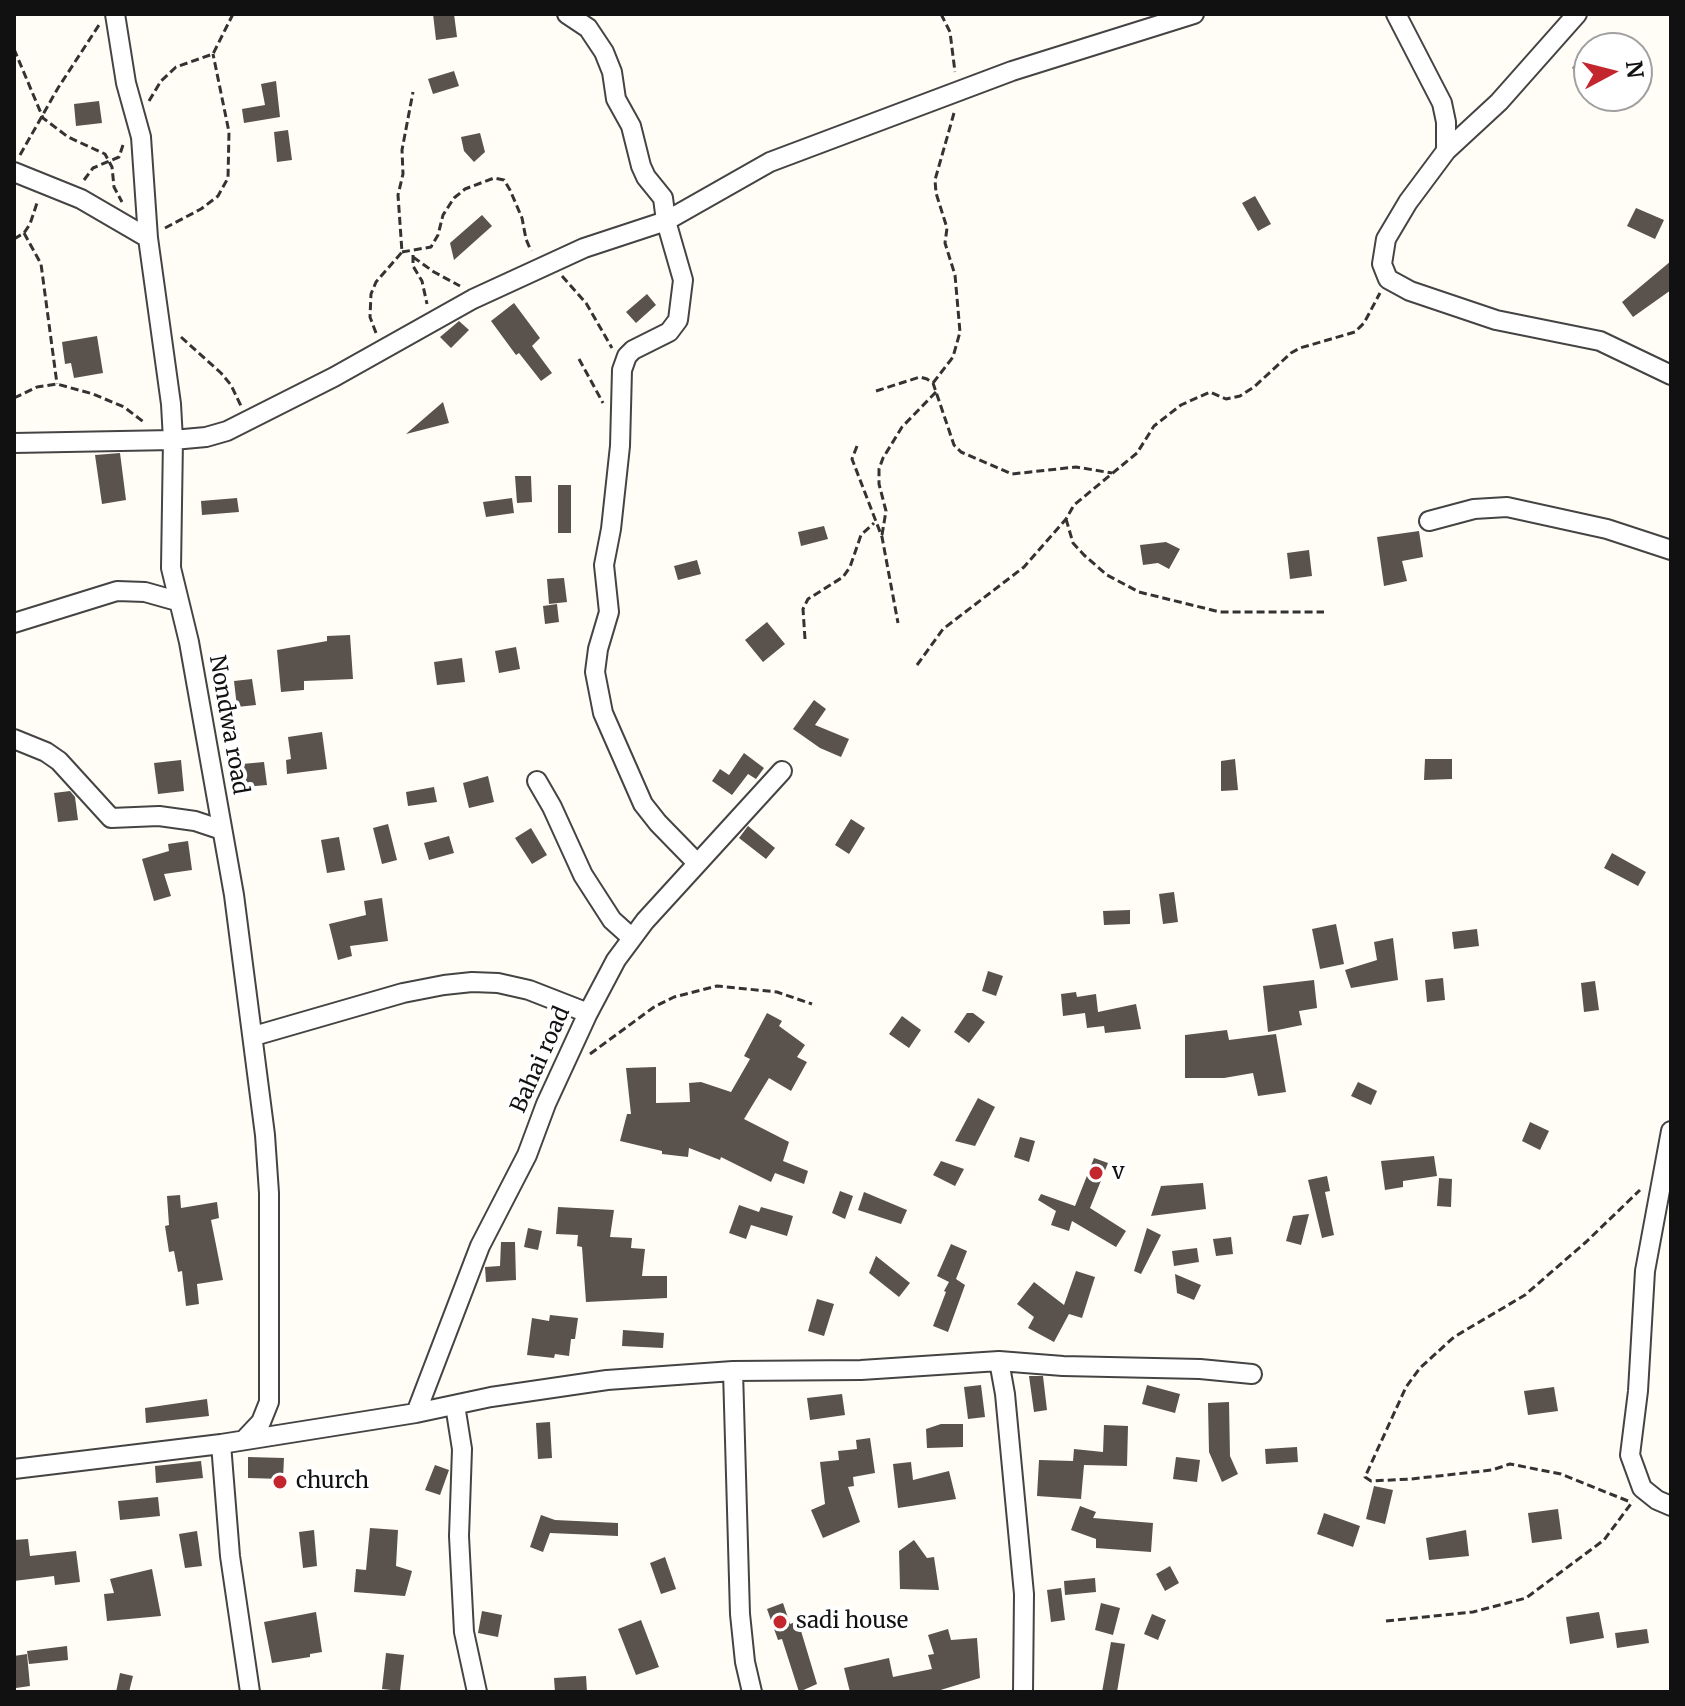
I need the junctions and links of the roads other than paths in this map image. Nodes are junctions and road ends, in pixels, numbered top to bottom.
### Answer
1 (567, 14) edge
2 (1194, 14) edge
3 (1396, 14) edge
4 (1577, 14) edge
5 (108, 18) edge
6 (1446, 151) junction
7 (14, 172) edge
8 (666, 221) junction
9 (141, 235) junction
10 (1670, 373) edge
11 (167, 440) junction
12 (14, 443) edge
13 (1429, 521) dead end
14 (1671, 550) edge
15 (177, 601) junction
16 (14, 623) edge
17 (14, 739) edge
18 (782, 771) dead end
19 (537, 781) dead end
20 (222, 830) junction
21 (697, 863) junction
22 (632, 938) junction
23 (588, 1013) junction
24 (254, 1036) junction
25 (1671, 1131) edge
26 (999, 1361) junction
27 (733, 1371) junction
28 (1252, 1374) dead end
29 (455, 1405) junction
30 (416, 1413) junction
31 (244, 1440) junction
32 (221, 1444) junction
33 (14, 1469) edge
34 (1671, 1506) edge
35 (250, 1692) edge
36 (477, 1692) edge
37 (752, 1692) edge
38 (1023, 1692) edge

1 - 8 street
2 - 8 street
3 - 6 street
4 - 6 street
5 - 9 street, Nondwa road
6 - 10 street
7 - 9 street
8 - 11 street
8 - 21 street
9 - 11 street, Nondwa road
11 - 12 street
11 - 15 street, Nondwa road
13 - 14 street
15 - 16 street
15 - 20 street, Nondwa road
17 - 20 street
18 - 21 street, Bahai road
19 - 22 street
20 - 24 street, Nondwa road
21 - 22 street, Bahai road
22 - 23 street, Bahai road
23 - 24 street
23 - 30 street, Bahai road
24 - 31 street, Nondwa road
25 - 34 street
26 - 27 street
26 - 28 street
26 - 38 street
27 - 29 street
27 - 37 street
29 - 30 street
29 - 36 street
30 - 31 street
31 - 32 street
32 - 33 street
32 - 35 street

